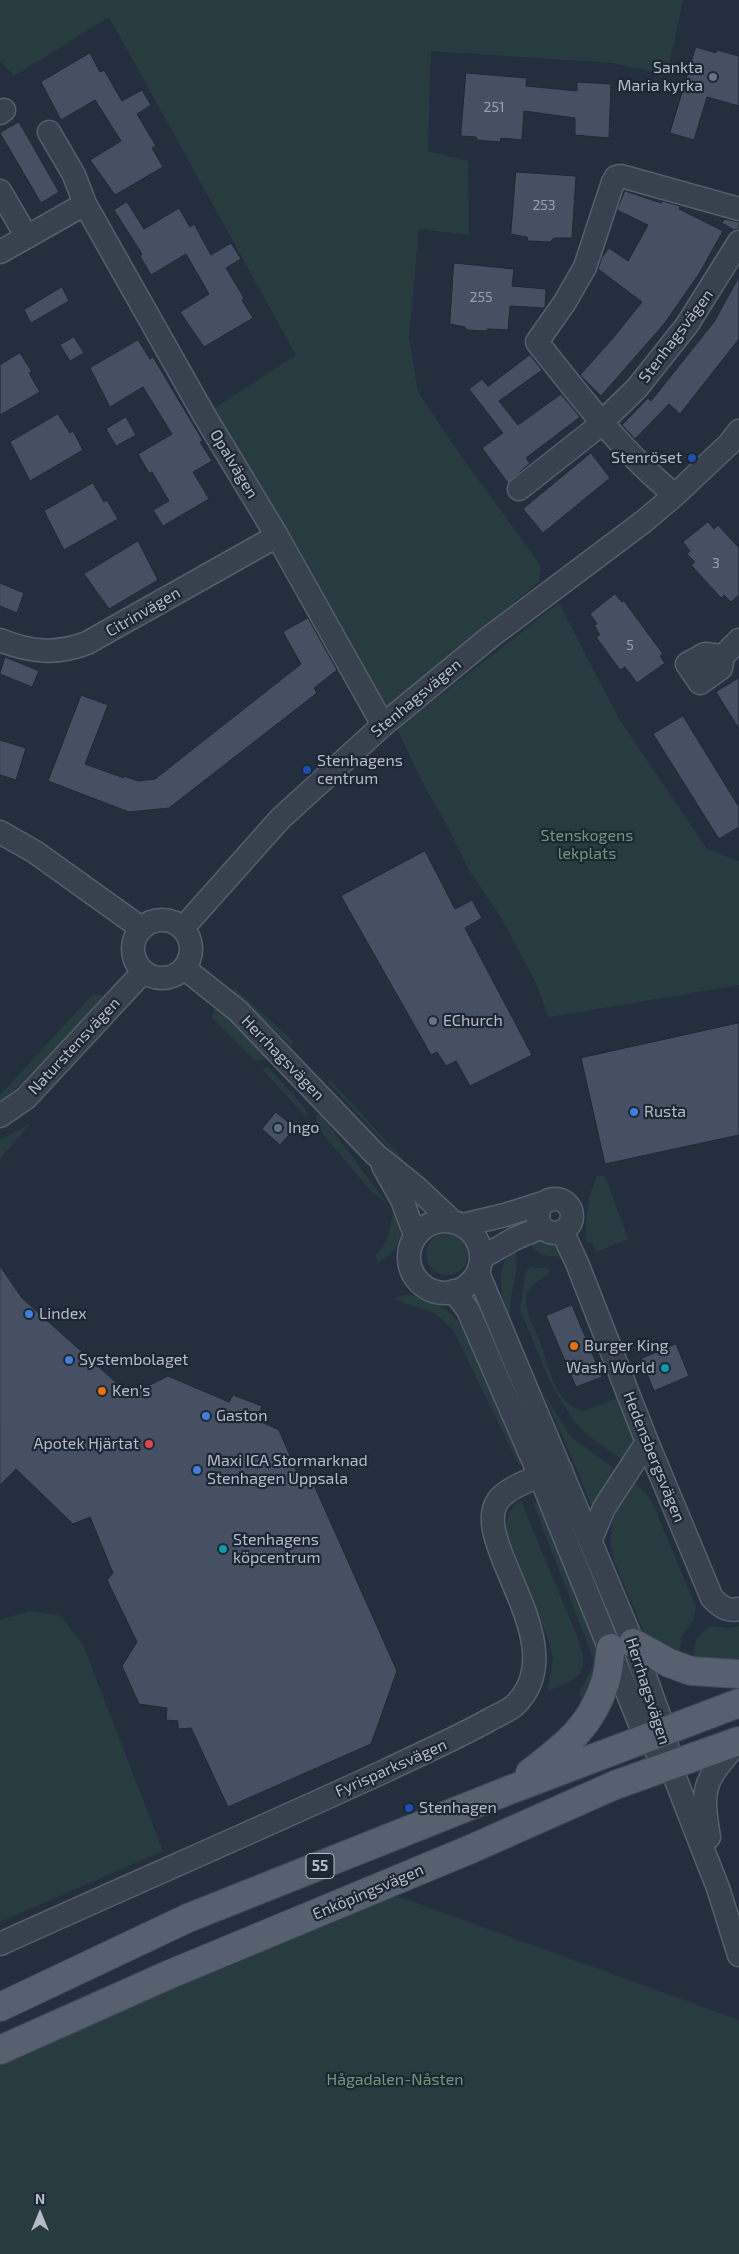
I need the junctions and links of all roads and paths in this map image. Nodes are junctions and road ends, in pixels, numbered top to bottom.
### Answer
1 (49, 132) dead end
2 (0, 191) edge
3 (85, 204) junction
4 (739, 209) edge
5 (27, 237) junction
6 (739, 242) edge
7 (0, 252) edge
8 (602, 421) junction
9 (739, 431) edge
10 (519, 489) dead end
11 (675, 495) junction
12 (277, 536) junction
13 (0, 640) edge
14 (383, 725) junction
15 (0, 832) edge
16 (141, 928) junction
17 (183, 928) junction
18 (184, 968) junction
19 (143, 972) junction
20 (0, 1116) edge
21 (376, 1155) junction
22 (543, 1203) junction
23 (457, 1223) junction
24 (552, 1229) junction
25 (415, 1235) junction
26 (480, 1266) junction
27 (454, 1292) junction
28 (648, 1442) junction
29 (561, 1470) junction
30 (540, 1476) junction
31 (591, 1539) junction
32 (739, 1609) edge
33 (622, 1646) junction
34 (739, 1674) edge
35 (739, 1702) edge
36 (656, 1736) junction
37 (739, 1741) edge
38 (670, 1765) junction
39 (507, 1791) junction
40 (718, 1888) junction
41 (0, 1944) edge
42 (739, 1955) edge
43 (0, 2008) edge
44 (0, 2050) edge

1 - 3 street, Opalvägen
2 - 5 street
3 - 5 street
3 - 12 street, Opalvägen
4 - 8 street
5 - 7 street
6 - 8 street, Stenhagsvägen
8 - 10 street, Stenhagsvägen
8 - 11 street
9 - 11 street, Stenhagsvägen
11 - 14 street, Stenhagsvägen
12 - 13 street, Citrinvägen
12 - 14 street, Opalvägen
14 - 17 street, Stenhagsvägen
15 - 16 street
16 - 17 street
16 - 19 street
17 - 18 street
18 - 19 street
18 - 21 street, Herrhagsvägen
19 - 20 street, Naturstensvägen
21 - 23 street, Herrhagsvägen
21 - 25 street, Herrhagsvägen
22 - 23 street
22 - 24 street, Hedensbergsvägen
22 - 24 street
23 - 25 street
23 - 26 street
24 - 26 street
24 - 28 street, Hedensbergsvägen
25 - 27 street
26 - 27 street
26 - 29 street, Herrhagsvägen
27 - 30 street, Herrhagsvägen
28 - 31 street
28 - 32 street, Hedensbergsvägen
29 - 30 street, Fyrisparksvägen
29 - 31 street, Herrhagsvägen
30 - 33 street, Herrhagsvägen
30 - 41 street, Fyrisparksvägen
31 - 33 street, Herrhagsvägen
33 - 34 main road
33 - 36 street, Herrhagsvägen
33 - 39 main road
35 - 36 main road, 55
36 - 38 street, Herrhagsvägen
36 - 39 main road, 55
37 - 38 main road, Enköpingsvägen
37 - 40 street
38 - 40 street, Herrhagsvägen
38 - 44 main road, Enköpingsvägen
39 - 43 main road, 55
40 - 42 street

